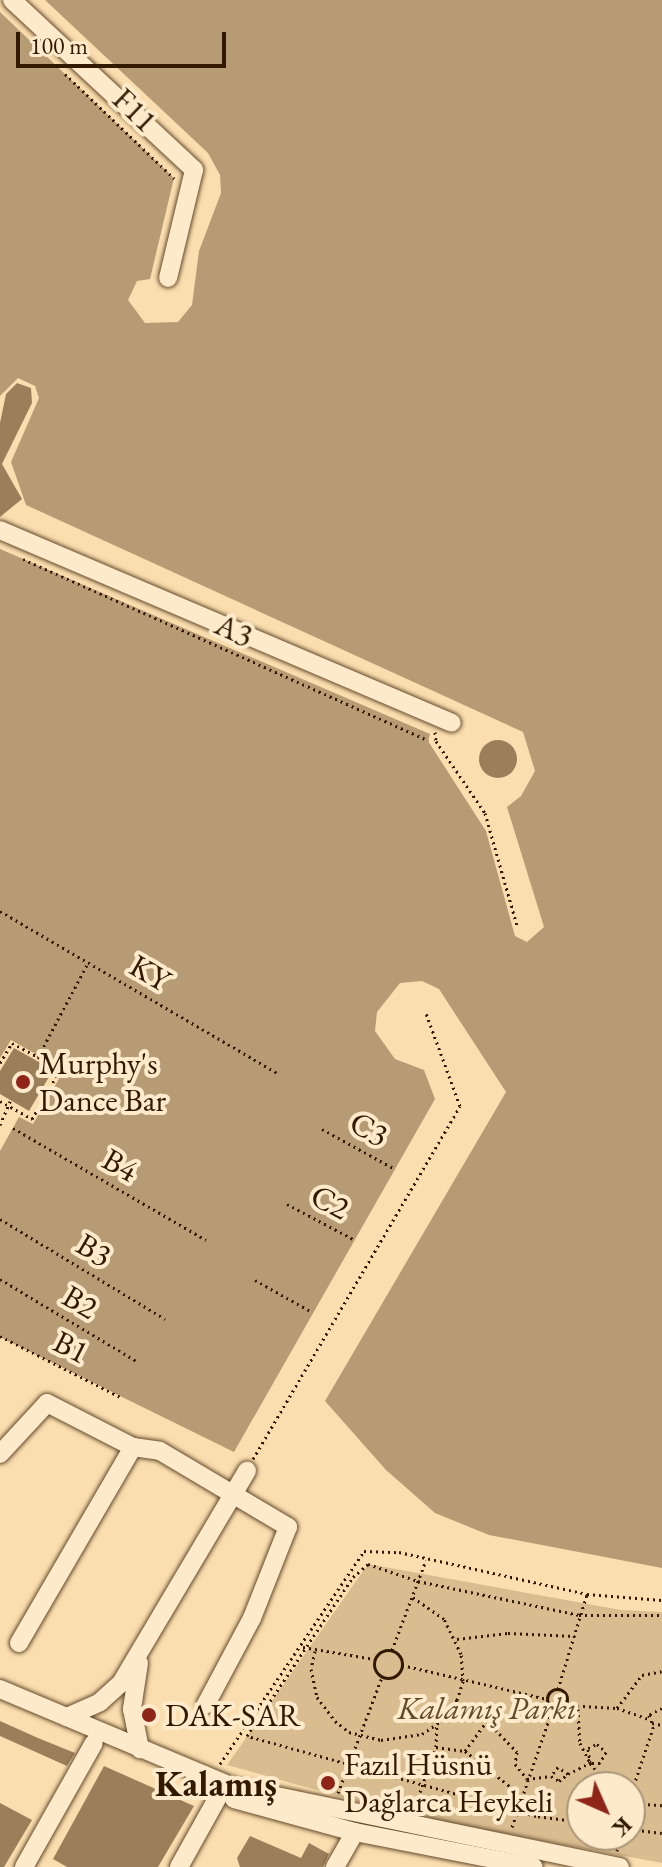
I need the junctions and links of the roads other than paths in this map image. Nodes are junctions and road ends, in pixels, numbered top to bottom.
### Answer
1 (12, 0) edge
2 (168, 278) dead end
3 (0, 530) edge
4 (443, 727) road end
5 (133, 1447) junction
6 (0, 1454) edge
7 (247, 1471) road end
8 (234, 1491) junction
9 (19, 1643) dead end
10 (141, 1656) junction
11 (0, 1689) edge
12 (0, 1699) edge
13 (206, 1704) dead end
14 (67, 1717) junction
15 (94, 1743) junction
16 (140, 1749) junction
17 (214, 1787) junction
18 (355, 1832) junction
19 (490, 1864) edge
20 (24, 1867) edge
21 (179, 1867) edge
22 (335, 1867) edge
23 (534, 1867) edge
24 (620, 1867) edge

1 - 2 street
3 - 4 street
5 - 6 street
5 - 8 street
5 - 9 street
7 - 8 street
8 - 10 street
8 - 13 street
10 - 14 street
10 - 16 street
11 - 14 street
12 - 15 street
14 - 16 street
15 - 17 street
15 - 20 street
16 - 17 street
17 - 18 street
17 - 21 street
17 - 24 street
18 - 19 street
18 - 22 street
19 - 23 street

